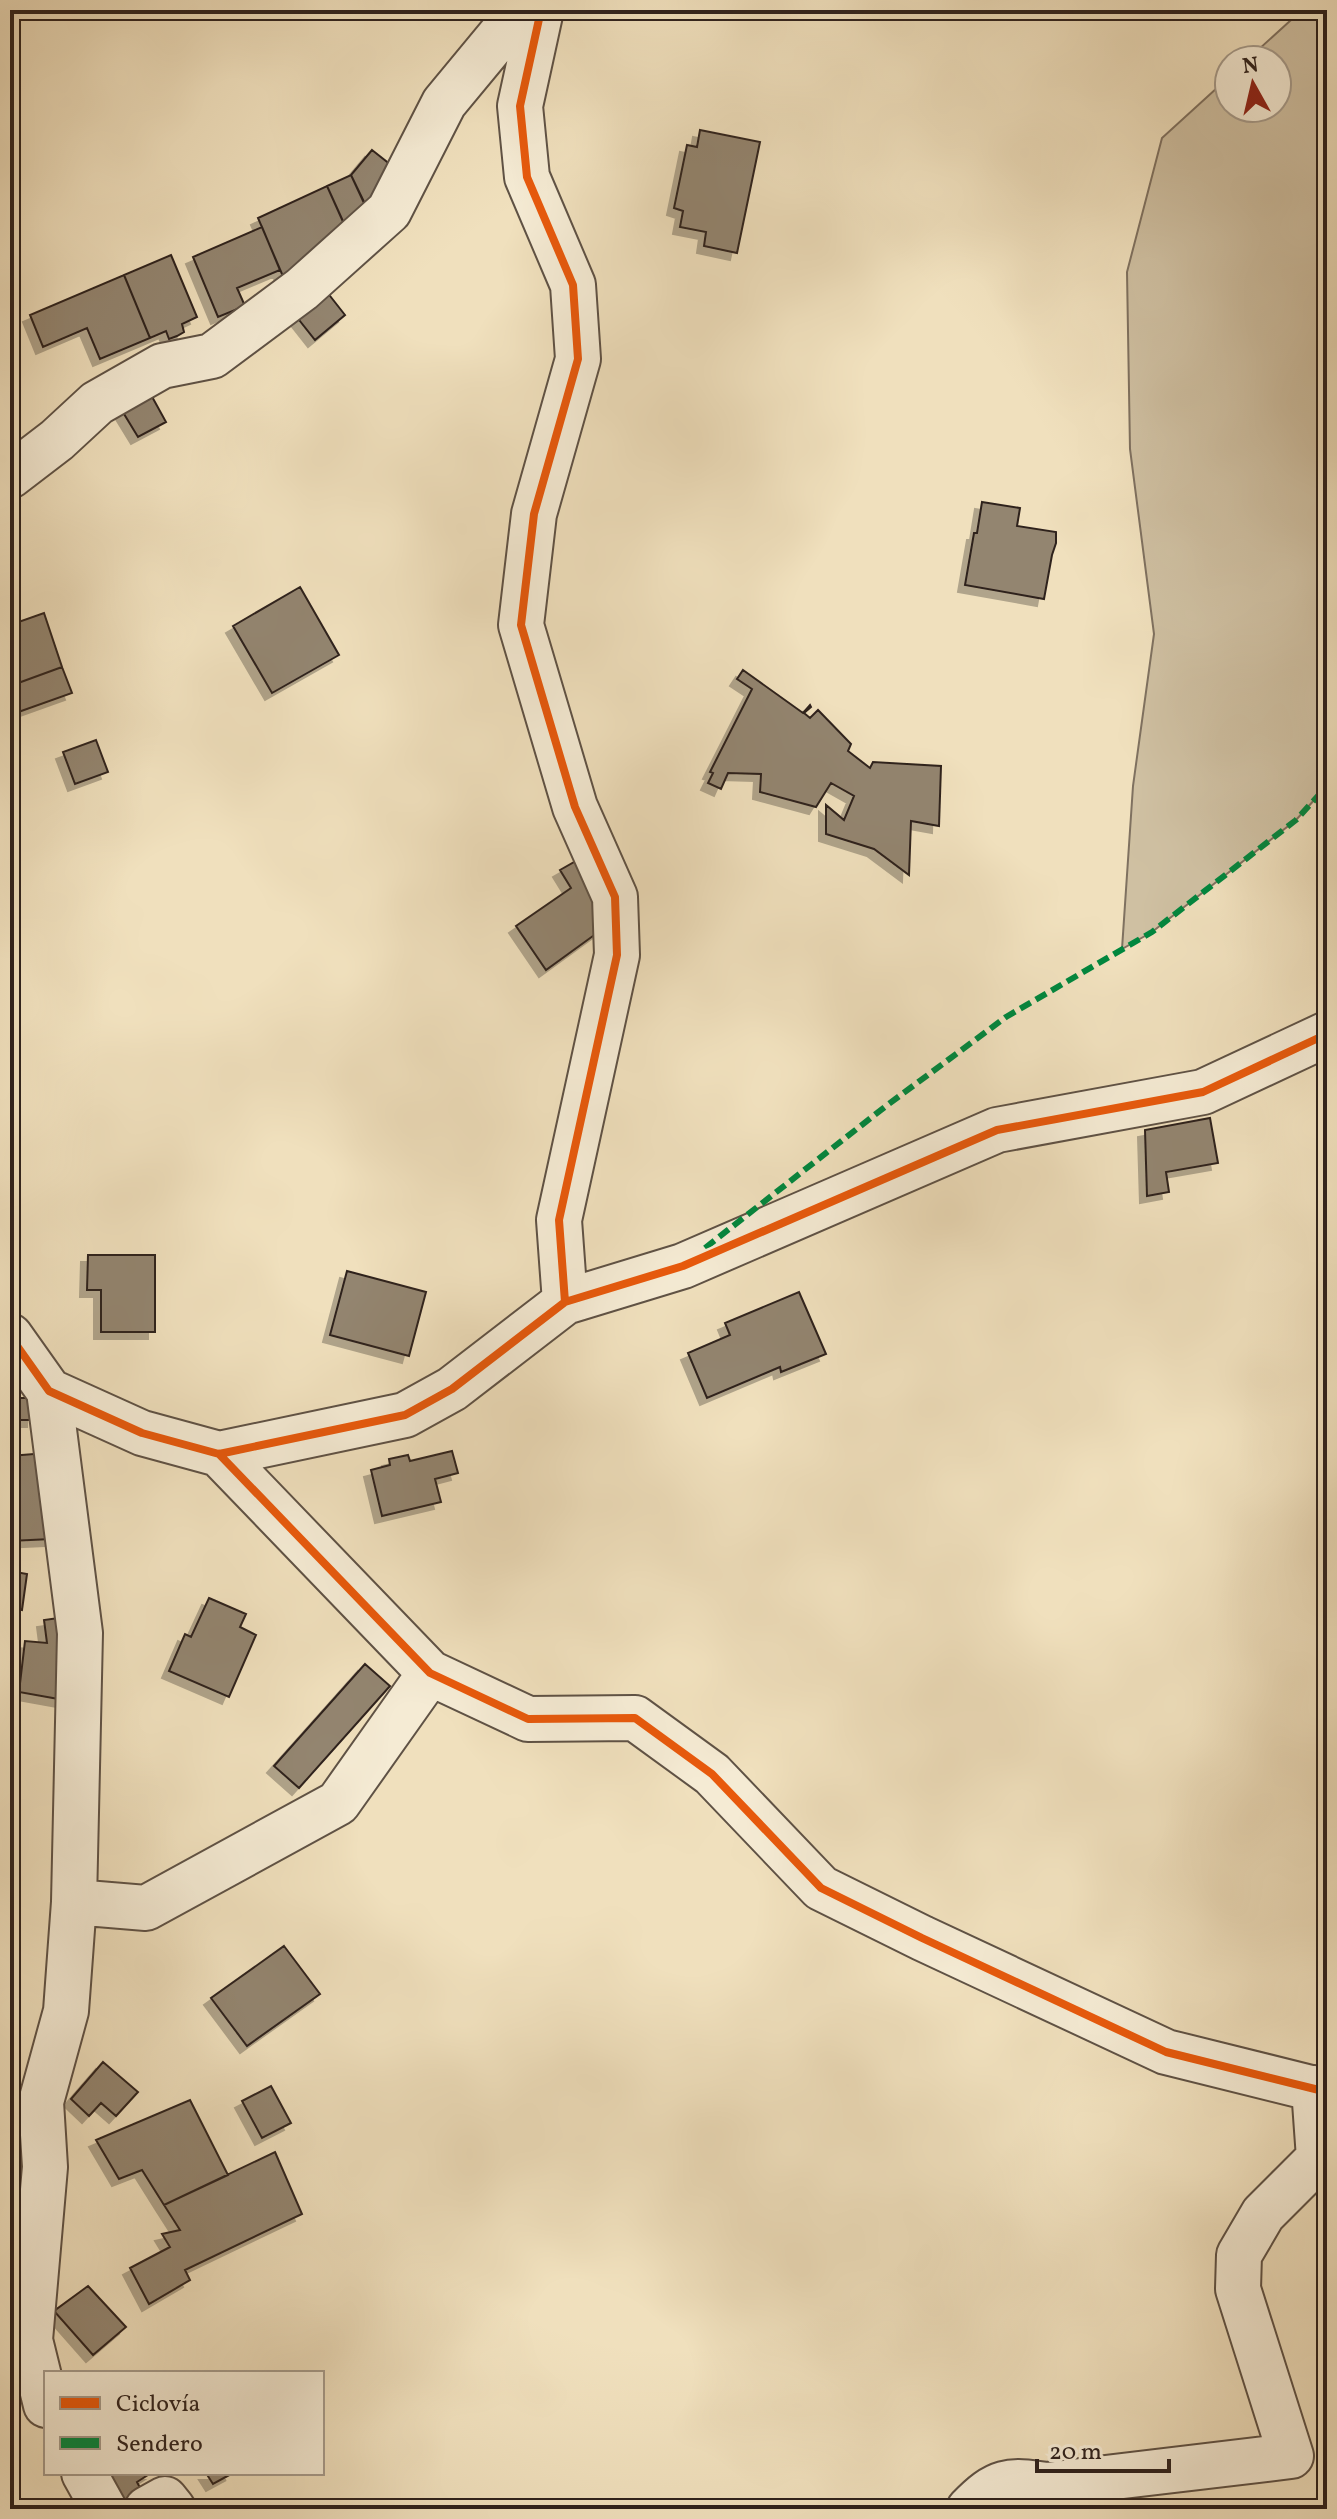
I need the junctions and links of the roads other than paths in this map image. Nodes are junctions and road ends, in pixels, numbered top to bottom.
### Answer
1 (521, 10) edge
2 (541, 10) edge
3 (10, 476) edge
4 (1327, 1034) edge
5 (565, 1302) junction
6 (10, 1336) edge
7 (49, 1391) junction
8 (219, 1454) junction
9 (430, 1673) junction
10 (74, 1902) junction
11 (1320, 2090) edge
12 (44, 2397) edge
13 (85, 2475) edge
14 (1032, 2497) edge
15 (104, 2509) edge
16 (147, 2509) edge
17 (173, 2509) edge
18 (969, 2509) edge

1 - 3 street
2 - 5 street
4 - 5 street
5 - 8 street
6 - 7 street
7 - 8 street
7 - 10 street
8 - 9 street
9 - 10 street
9 - 11 street
10 - 12 street
11 - 14 street
13 - 15 street
14 - 18 street
16 - 17 street

